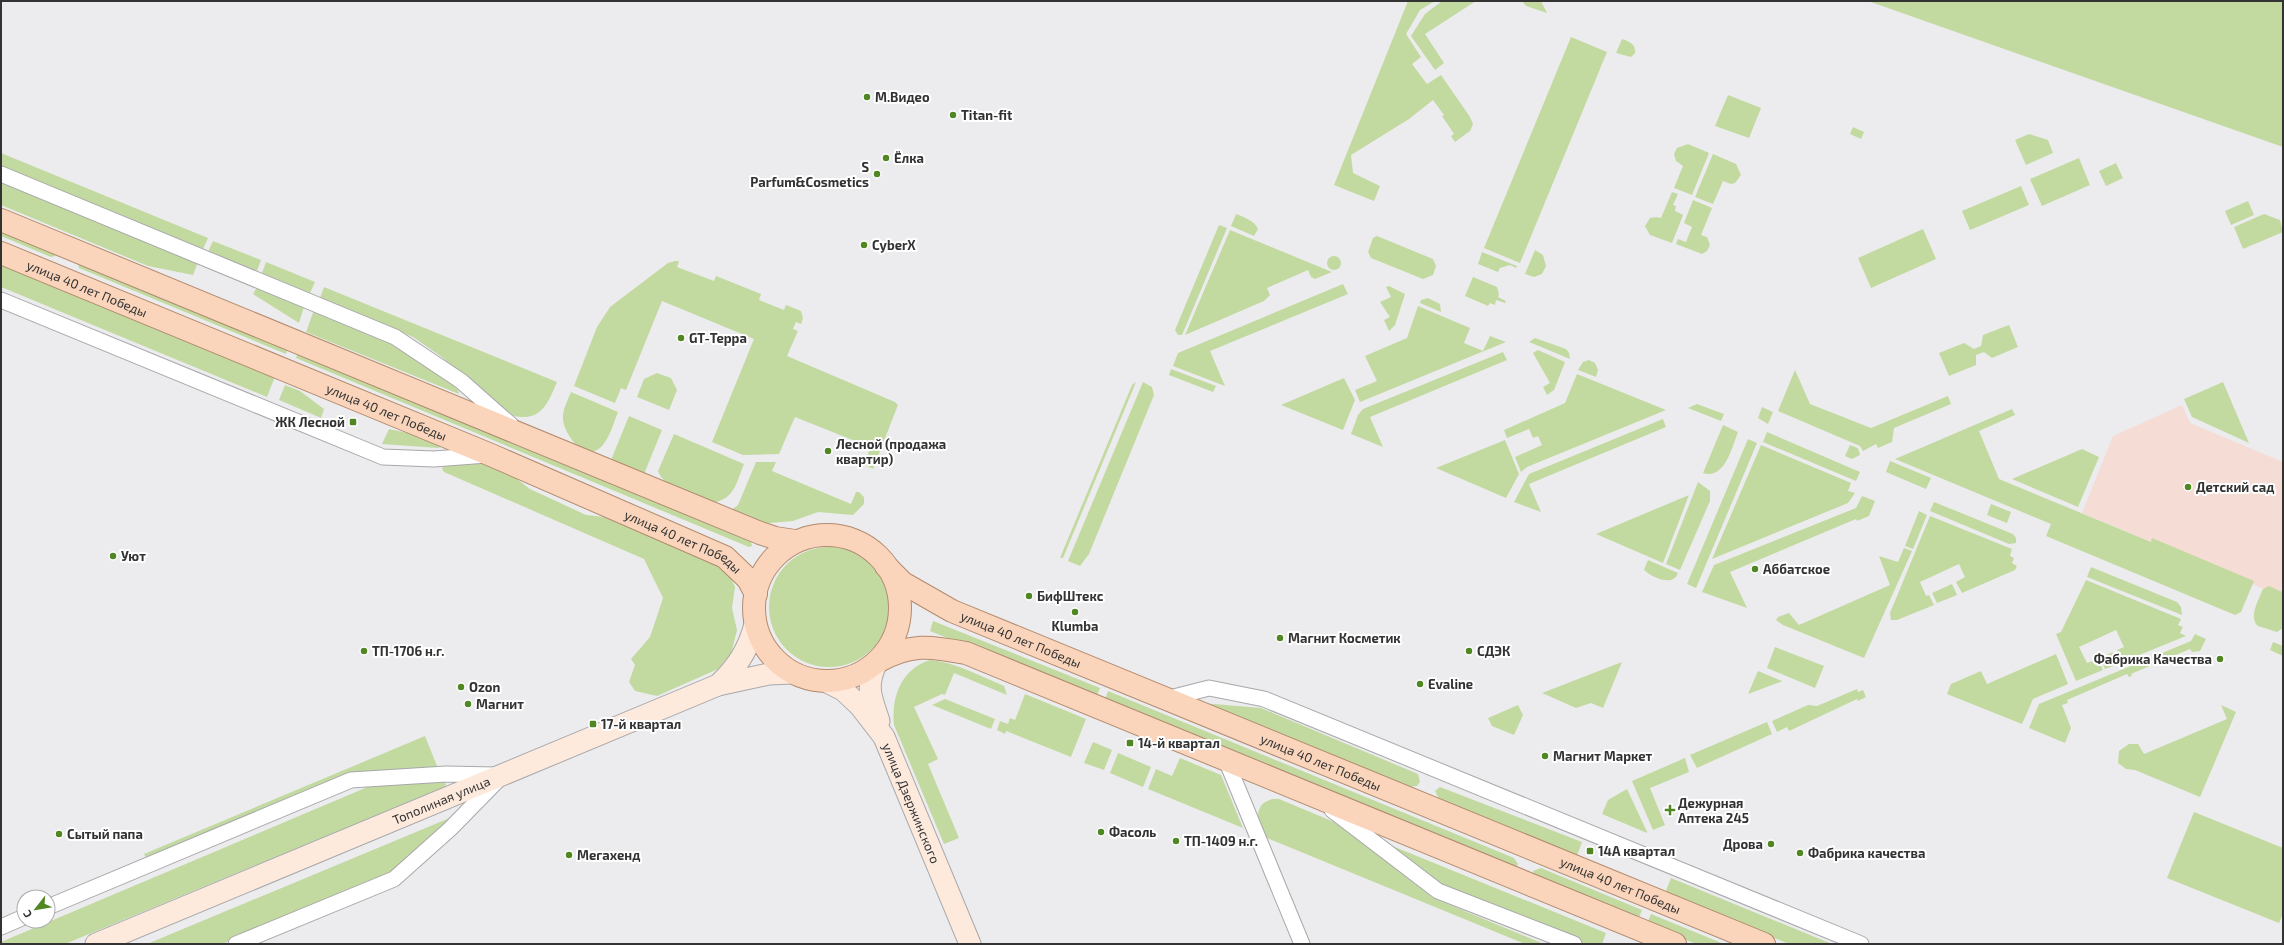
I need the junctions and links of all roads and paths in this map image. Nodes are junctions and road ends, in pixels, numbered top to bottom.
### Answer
1 (1, 174) edge
2 (1, 220) edge
3 (67, 247) junction
4 (1, 253) edge
5 (55, 276) junction
6 (1, 300) edge
7 (521, 434) junction
8 (491, 455) junction
9 (795, 541) junction
10 (886, 566) junction
11 (756, 594) junction
12 (755, 624) junction
13 (877, 662) junction
14 (792, 673) junction
15 (826, 682) junction
16 (718, 685) junction
17 (1166, 698) junction
18 (884, 737) junction
19 (1226, 760) junction
20 (504, 774) junction
21 (1312, 794) junction
22 (1532, 849) junction
23 (1521, 881) junction
24 (56, 904) edge
25 (16, 920) edge
26 (1, 927) edge
27 (96, 944) edge
28 (236, 944) edge
29 (970, 944) edge
30 (1302, 944) edge
31 (1574, 944) edge
32 (1675, 944) edge
33 (1764, 944) edge
34 (1861, 944) edge

1 - 7 street
2 - 3 main road
3 - 5 main road
3 - 7 main road
4 - 5 main road, улица 40 лет Победы
5 - 8 main road, улица 40 лет Победы
6 - 8 street
7 - 9 main road
8 - 11 main road, улица 40 лет Победы
9 - 10 main road, улица 40 лет Победы
9 - 11 main road
10 - 13 main road
10 - 17 main road, улица 40 лет Победы
11 - 12 main road
12 - 14 main road
12 - 16 main road, Тополиная улица
13 - 15 main road
13 - 18 main road
13 - 19 main road
14 - 15 main road
14 - 16 main road
15 - 18 main road, улица Дзержинского
16 - 20 main road, Тополиная улица
17 - 22 main road, улица 40 лет Победы
17 - 34 street
18 - 29 main road, улица Дзержинского
19 - 21 main road
19 - 30 street
20 - 24 street
20 - 27 main road, Тополиная улица
20 - 28 street
21 - 23 main road
21 - 31 street
22 - 23 main road
22 - 33 main road, улица 40 лет Победы
23 - 32 main road
25 - 26 street

